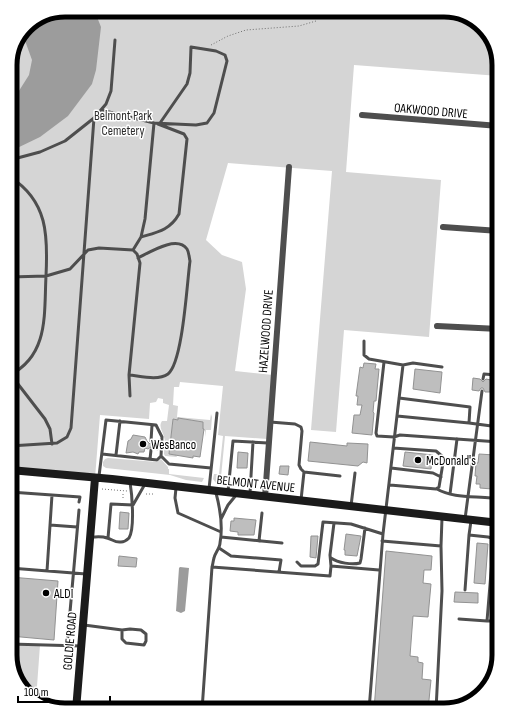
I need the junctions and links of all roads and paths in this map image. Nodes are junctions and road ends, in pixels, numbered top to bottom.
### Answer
1 (316, 21) dead end
2 (115, 40) dead end
3 (203, 49) junction
4 (101, 110) junction
5 (362, 115) dead end
6 (94, 118) junction
7 (154, 123) junction
8 (160, 123) junction
9 (492, 125) edge
10 (17, 158) edge
11 (289, 166) dead end
12 (17, 182) edge
13 (443, 227) dead end
14 (492, 230) edge
15 (141, 237) junction
16 (133, 250) junction
17 (84, 255) junction
18 (138, 258) junction
19 (46, 276) junction
20 (17, 277) edge
21 (437, 326) dead end
22 (492, 329) edge
23 (364, 341) dead end
24 (384, 362) junction
25 (403, 365) junction
26 (442, 367) dead end
27 (17, 371) edge
28 (129, 375) junction
29 (492, 375) edge
30 (483, 379) dead end
31 (17, 383) edge
32 (482, 391) dead end
33 (130, 396) dead end
34 (399, 398) junction
35 (216, 413) dead end
36 (397, 416) junction
37 (492, 418) edge
38 (120, 422) junction
39 (270, 422) junction
40 (469, 423) junction
41 (152, 425) junction
42 (478, 425) junction
43 (491, 426) joint
44 (394, 437) junction
45 (457, 439) junction
46 (475, 440) junction
47 (152, 441) dead end
48 (492, 441) edge
49 (253, 442) junction
50 (268, 443) junction
51 (52, 444) junction
52 (17, 446) edge
53 (393, 448) junction
54 (151, 450) dead end
55 (102, 454) junction
56 (116, 455) junction
57 (161, 456) junction
58 (150, 459) junction
59 (211, 468) junction
60 (391, 468) junction
61 (17, 471) edge
62 (304, 472) junction
63 (355, 473) dead end
64 (340, 476) dead end
65 (441, 477) junction
66 (97, 478) junction
67 (130, 481) junction
68 (145, 483) junction
69 (390, 485) junction
70 (176, 487) junction
71 (437, 489) junction
72 (123, 491) dead end
73 (212, 491) junction
74 (17, 492) edge
75 (228, 493) junction
76 (237, 494) junction
77 (450, 494) junction
78 (52, 495) junction
79 (250, 495) junction
80 (467, 496) junction
81 (265, 497) junction
82 (123, 498) dead end
83 (491, 498) dead end
84 (301, 500) junction
85 (80, 502) dead end
86 (133, 505) junction
87 (351, 506) junction
88 (79, 510) dead end
89 (386, 510) junction
90 (262, 513) dead end
91 (442, 516) junction
92 (221, 519) junction
93 (468, 519) junction
94 (492, 521) edge
95 (334, 523) junction
96 (50, 525) junction
97 (77, 527) junction
98 (365, 528) junction
99 (221, 532) junction
100 (383, 534) junction
101 (469, 535) junction
102 (90, 536) junction
103 (221, 537) junction
104 (108, 538) junction
105 (492, 539) edge
106 (259, 541) junction
107 (382, 541) junction
108 (282, 543) dead end
109 (440, 546) junction
110 (219, 548) junction
111 (331, 558) junction
112 (297, 562) dead end
113 (492, 563) edge
114 (331, 566) junction
115 (212, 567) junction
116 (17, 569) edge
117 (380, 570) junction
118 (47, 571) junction
119 (280, 572) junction
120 (73, 573) junction
121 (87, 574) junction
122 (465, 590) dead end
123 (459, 619) dead end
124 (487, 621) junction
125 (492, 621) edge
126 (82, 624) junction
127 (122, 630) junction
128 (17, 644) edge
129 (67, 646) junction
130 (81, 646) junction
131 (77, 703) edge
132 (202, 703) edge
133 (370, 703) edge
134 (436, 703) edge

1 - 3 path
2 - 4 lane
3 - 8 lane
3 - 8 lane
4 - 6 lane
4 - 7 lane
5 - 9 street, OAKWOOD DRIVE
6 - 10 lane
6 - 17 lane
7 - 8 lane
7 - 15 lane
7 - 15 lane
11 - 39 street, HAZELWOOD DRIVE
12 - 19 lane
13 - 14 street
15 - 16 lane
16 - 17 lane
16 - 18 lane
17 - 19 lane
17 - 51 lane
18 - 28 lane
18 - 28 lane
19 - 20 lane
19 - 27 lane
21 - 22 street
23 - 24 lane
24 - 25 lane
24 - 44 lane
25 - 26 lane
25 - 34 lane
28 - 33 lane
29 - 30 lane
31 - 51 lane
32 - 42 lane
34 - 36 lane
34 - 40 lane
35 - 59 lane
36 - 40 lane
36 - 44 lane
37 - 43 lane
38 - 41 lane
38 - 55 lane
38 - 56 lane
39 - 50 street, HAZELWOOD DRIVE
39 - 62 lane
40 - 42 lane
41 - 47 lane
41 - 57 lane
42 - 43 lane
42 - 46 lane
44 - 45 lane
44 - 53 lane
45 - 46 lane
45 - 77 lane
46 - 48 lane
46 - 80 lane
49 - 50 lane
49 - 75 lane
49 - 79 lane
50 - 81 street, HAZELWOOD DRIVE
51 - 52 lane
53 - 60 lane
53 - 65 lane
54 - 58 lane
55 - 56 lane
55 - 66 lane
56 - 58 lane
57 - 58 lane
57 - 59 lane
59 - 73 lane
60 - 65 lane
60 - 69 lane
61 - 66 main road, BELMONT AVENUE
62 - 64 lane
62 - 84 lane
63 - 87 lane
65 - 71 lane
66 - 67 main road, BELMONT AVENUE
66 - 102 main road, GOLDIE ROAD
67 - 68 main road, BELMONT AVENUE
67 - 86 lane
68 - 70 main road, BELMONT AVENUE
68 - 86 lane
69 - 71 lane
69 - 89 lane
70 - 73 main road, BELMONT AVENUE
70 - 99 lane
71 - 77 lane
72 - 82 path
73 - 75 main road, BELMONT AVENUE
73 - 92 lane
74 - 78 lane
75 - 76 main road, BELMONT AVENUE
76 - 79 main road, BELMONT AVENUE
76 - 92 lane
77 - 80 lane
78 - 85 lane
78 - 96 lane
79 - 81 main road, BELMONT AVENUE
80 - 83 lane
80 - 93 lane
81 - 84 main road, BELMONT AVENUE
84 - 87 main road, BELMONT AVENUE
86 - 104 lane
86 - 104 lane
87 - 89 main road, BELMONT AVENUE
88 - 97 lane
89 - 91 main road, BELMONT AVENUE
89 - 100 lane
90 - 106 lane
91 - 93 main road, BELMONT AVENUE
91 - 109 lane
92 - 99 lane
93 - 94 main road, BELMONT AVENUE
93 - 101 lane
95 - 98 lane
95 - 111 lane
95 - 112 lane
96 - 97 lane
96 - 118 lane
97 - 120 lane
98 - 100 lane
98 - 111 lane
99 - 103 lane
100 - 107 lane
101 - 105 lane
101 - 122 lane
102 - 104 lane
102 - 121 main road, GOLDIE ROAD
103 - 106 lane
103 - 110 lane
106 - 108 lane
107 - 109 lane
107 - 117 lane
109 - 134 lane
110 - 115 lane
110 - 119 lane
111 - 114 lane
113 - 124 lane
114 - 117 lane
114 - 119 lane
115 - 119 lane
115 - 132 lane
116 - 118 lane
117 - 133 lane
118 - 120 lane
120 - 121 lane
120 - 129 lane
121 - 126 main road, GOLDIE ROAD
123 - 124 lane
124 - 125 lane
126 - 127 lane
126 - 130 main road, GOLDIE ROAD
127 - 127 lane
128 - 129 lane
129 - 130 lane
130 - 131 main road, GOLDIE ROAD

